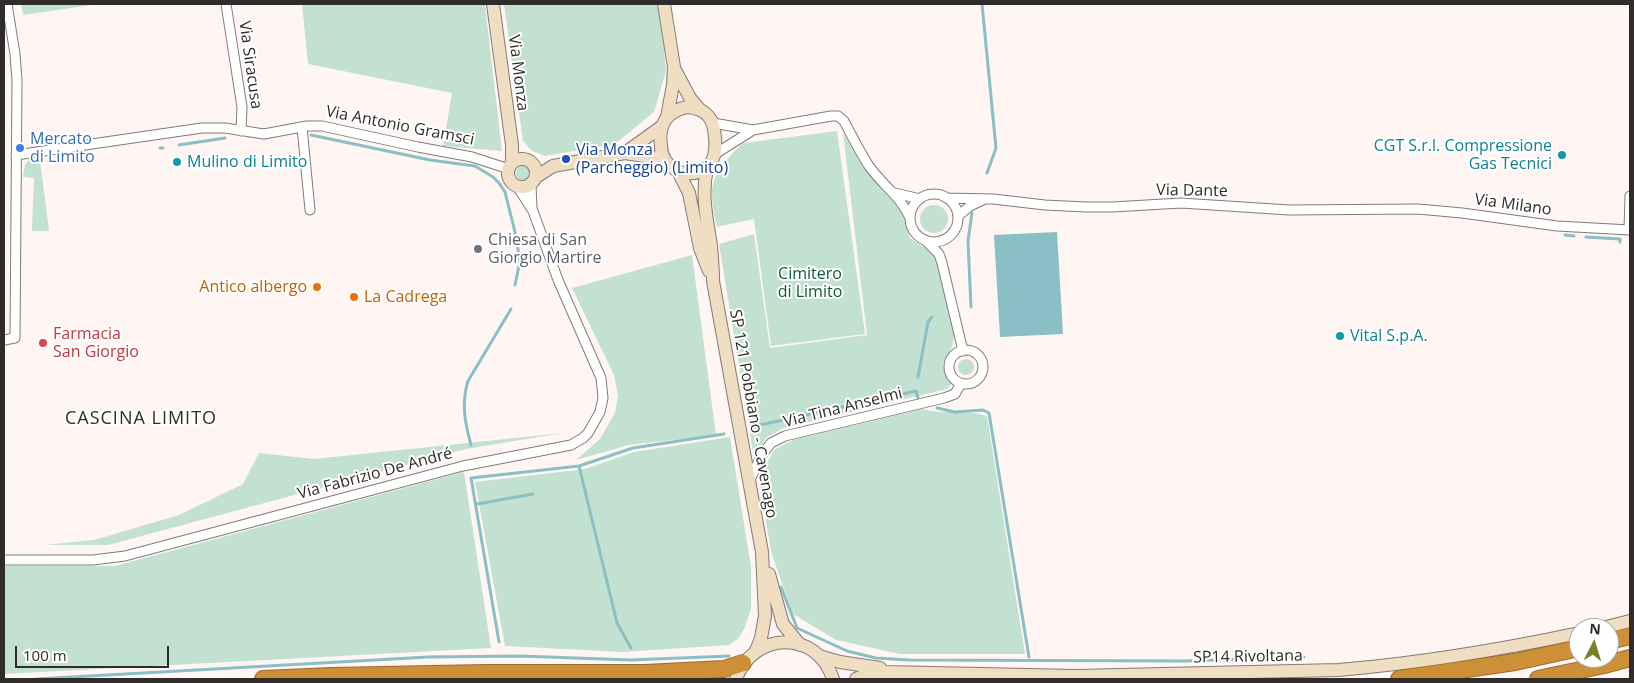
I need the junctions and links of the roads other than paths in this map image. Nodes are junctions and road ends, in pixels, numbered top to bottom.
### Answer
1 (7, 4) edge
2 (226, 4) edge
3 (493, 4) edge
4 (664, 4) edge
5 (674, 67) junction
6 (700, 110) junction
7 (664, 122) junction
8 (713, 123) junction
9 (302, 127) junction
10 (753, 130) junction
11 (241, 131) junction
12 (625, 153) junction
13 (715, 154) junction
14 (16, 155) junction
15 (664, 158) junction
16 (519, 163) junction
17 (553, 166) junction
18 (707, 169) junction
19 (678, 172) junction
20 (534, 181) junction
21 (517, 186) junction
22 (895, 192) junction
23 (1630, 196) edge
24 (946, 198) junction
25 (920, 199) junction
26 (993, 199) junction
27 (1391, 208) joint
28 (310, 210) dead end
29 (533, 211) junction
30 (958, 216) junction
31 (910, 218) junction
32 (1630, 230) edge
33 (948, 238) junction
34 (925, 240) junction
35 (942, 263) junction
36 (713, 281) junction
37 (4, 340) edge
38 (963, 351) junction
39 (961, 383) junction
40 (749, 482) junction
41 (762, 552) junction
42 (4, 560) edge
43 (1569, 635) edge
44 (800, 645) junction
45 (1569, 650) edge
46 (756, 652) junction
47 (819, 656) junction
48 (1630, 658) edge
49 (743, 664) junction
50 (915, 672) junction
51 (263, 679) edge
52 (736, 679) edge
53 (833, 679) edge
54 (856, 679) edge
55 (1398, 679) edge
56 (1538, 679) edge

1 - 14 street
2 - 11 street, Via Siracusa
3 - 16 street, Via Monza
4 - 5 street
5 - 6 street
5 - 7 street
6 - 7 street
6 - 8 street
7 - 12 street, Via Antonio Gramsci
7 - 15 street
8 - 10 street
8 - 13 street
9 - 11 street, Via Antonio Gramsci
9 - 16 street, Via Antonio Gramsci
9 - 28 street
10 - 13 street
10 - 22 street
11 - 14 street, Via Antonio Gramsci
12 - 15 street, Via Antonio Gramsci
12 - 17 street, Via Antonio Gramsci
13 - 18 street
14 - 37 street
15 - 19 street
16 - 17 street, Via Antonio Gramsci
16 - 20 street, Via Monza
16 - 21 street
17 - 20 street, Via Antonio Gramsci
18 - 19 street
18 - 36 street
19 - 36 street
20 - 21 street
20 - 29 street
21 - 29 street
22 - 25 street
22 - 31 street
23 - 32 street
24 - 25 street
24 - 26 street, Via Dante
24 - 30 street
25 - 31 street
26 - 27 street, Via Dante
26 - 30 street
27 - 32 street, Via Milano
29 - 42 street, Via Fabrizio De André
30 - 33 street
31 - 34 street
33 - 34 street
33 - 35 street
34 - 35 street
35 - 38 street
36 - 40 street, SP 121 Pobbiano - Cavenago
38 - 39 street
38 - 39 street, Via Tina Anselmi
39 - 40 street, Via Tina Anselmi
40 - 41 street, SP 121 Pobbiano - Cavenago
41 - 44 street, SP 121 Pobbiano - Cavenago
41 - 46 street, SP 121 Pobbiano - Cavenago
43 - 50 street, SP14 Rivoltana
44 - 46 street, SP14 Rivoltana
44 - 47 street, SP14 Rivoltana
45 - 55 highway
46 - 49 street, SP14 Rivoltana
47 - 50 street, SP14 Rivoltana
47 - 53 street, SP14 Rivoltana
48 - 56 highway
49 - 51 highway
49 - 52 street, SP14 Rivoltana
50 - 54 street, SP14 Rivoltana

